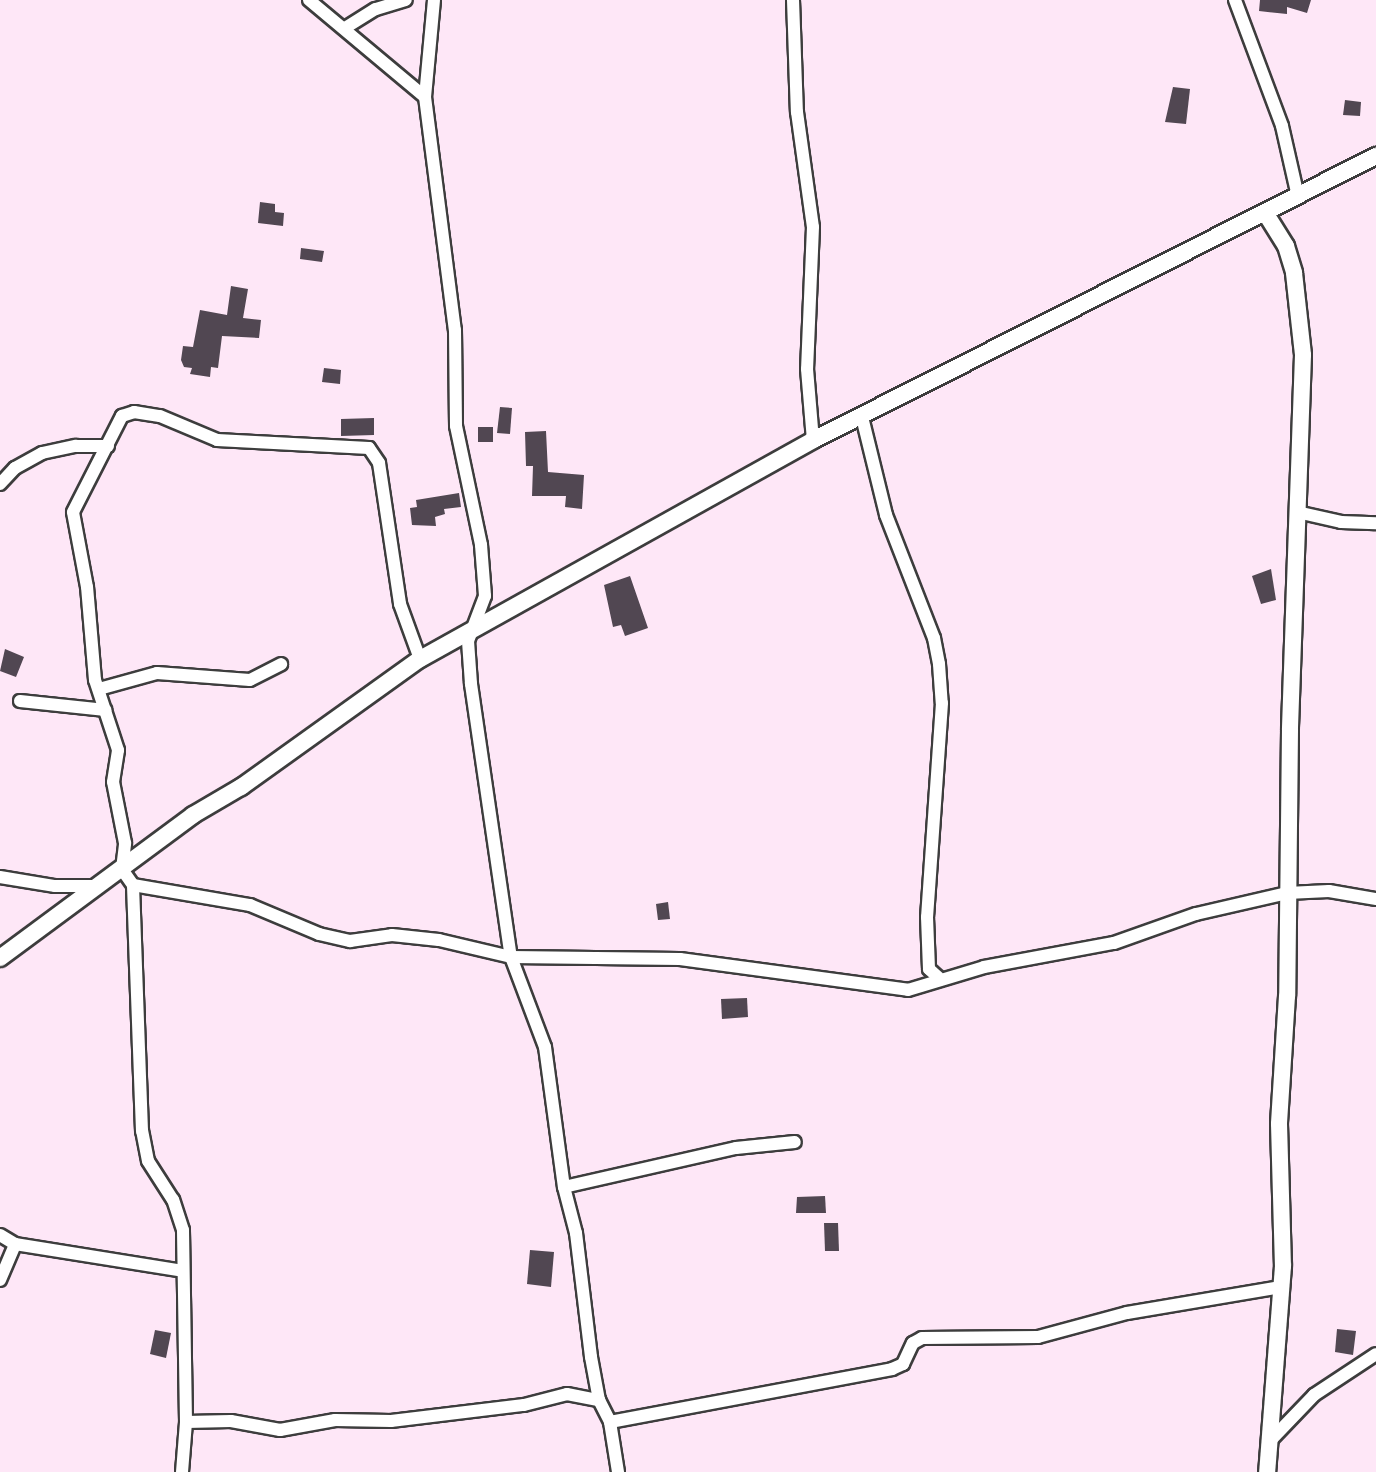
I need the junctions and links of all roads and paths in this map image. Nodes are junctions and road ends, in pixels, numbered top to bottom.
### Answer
1 (309, 0) edge
2 (406, 0) edge
3 (434, 0) edge
4 (793, 0) edge
5 (1235, 0) edge
6 (345, 28) junction
7 (425, 97) junction
8 (1376, 156) edge
9 (1297, 192) junction
10 (1266, 214) junction
11 (862, 417) junction
12 (813, 440) junction
13 (108, 446) junction
14 (0, 484) edge
15 (1297, 512) junction
16 (1376, 523) edge
17 (475, 628) junction
18 (420, 659) junction
19 (281, 664) dead end
20 (99, 689) junction
21 (20, 701) dead end
22 (106, 710) junction
23 (122, 869) junction
24 (0, 877) edge
25 (133, 885) junction
26 (95, 886) junction
27 (1287, 893) junction
28 (1376, 899) edge
29 (511, 957) junction
30 (0, 958) edge
31 (938, 977) junction
32 (795, 1142) dead end
33 (564, 1187) junction
34 (0, 1235) edge
35 (15, 1244) junction
36 (183, 1271) junction
37 (0, 1280) edge
38 (1280, 1287) junction
39 (1376, 1354) edge
40 (599, 1400) junction
41 (186, 1422) junction
42 (610, 1422) junction
43 (1269, 1442) junction
44 (182, 1472) edge
45 (618, 1472) edge
46 (1267, 1472) edge

1 - 6 street
2 - 6 street
3 - 7 street
4 - 12 street
5 - 9 street
6 - 7 street
7 - 17 street
8 - 9 street
9 - 10 street
10 - 11 street
10 - 15 street
11 - 12 street
11 - 31 street
12 - 17 street
13 - 14 street
13 - 18 street
13 - 20 street
15 - 16 street
15 - 27 street
17 - 18 street
17 - 29 street
18 - 23 street
19 - 20 street
20 - 22 street
21 - 22 street
22 - 23 street
23 - 25 street
23 - 26 street
24 - 26 street
25 - 29 street
25 - 36 street
26 - 30 street
27 - 28 street
27 - 31 street
27 - 38 street
29 - 31 street
29 - 33 street
32 - 33 street
33 - 40 street
34 - 35 street
35 - 36 street
35 - 37 street
36 - 41 street
38 - 42 street
38 - 43 street
39 - 43 street
40 - 41 street
40 - 42 street
41 - 44 street
42 - 45 street
43 - 46 street

